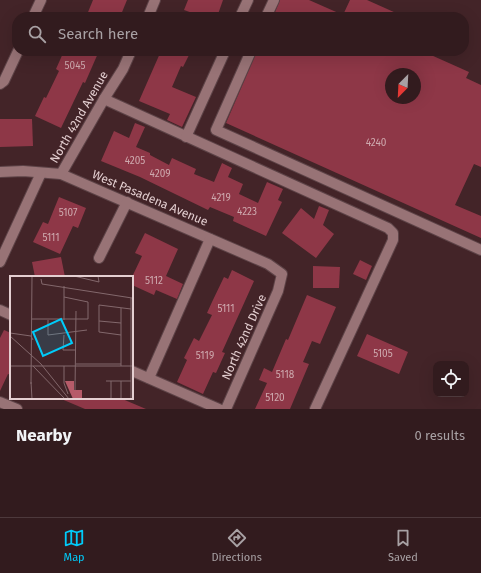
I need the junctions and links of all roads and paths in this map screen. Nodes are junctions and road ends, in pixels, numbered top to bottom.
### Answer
1 (41, 0) edge
2 (155, 0) edge
3 (248, 0) edge
4 (274, 0) edge
5 (35, 12) edge
6 (150, 12) edge
7 (242, 12) edge
8 (268, 12) edge
9 (16, 56) edge
10 (129, 56) edge
11 (223, 56) edge
12 (249, 56) edge
13 (0, 84) edge
14 (104, 99) junction
15 (186, 137) junction
16 (0, 172) edge
17 (41, 173) junction
18 (61, 174) junction
19 (127, 202) junction
20 (210, 239) junction
21 (481, 250) edge
22 (99, 258) dead end
23 (0, 262) edge
24 (282, 274) joint
25 (0, 310) edge
26 (10, 315) edge
27 (133, 371) edge
28 (149, 378) junction
29 (0, 402) edge
30 (17, 409) edge
31 (219, 409) edge
32 (226, 409) edge
33 (315, 409) edge

1 - 5 street
2 - 6 street
3 - 7 street
4 - 8 street
9 - 13 street
10 - 14 street, North 42nd Avenue
11 - 15 street
12 - 21 street
14 - 15 street
14 - 18 street, North 42nd Avenue
15 - 33 street
16 - 17 street, West Pasadena Avenue
17 - 18 street, West Pasadena Avenue
17 - 23 street
18 - 19 street, West Pasadena Avenue
19 - 20 street, West Pasadena Avenue
19 - 22 street
20 - 24 street, West Pasadena Avenue
20 - 28 street
24 - 32 street, North 42nd Drive
25 - 26 street
27 - 28 street
28 - 31 street
29 - 30 street

